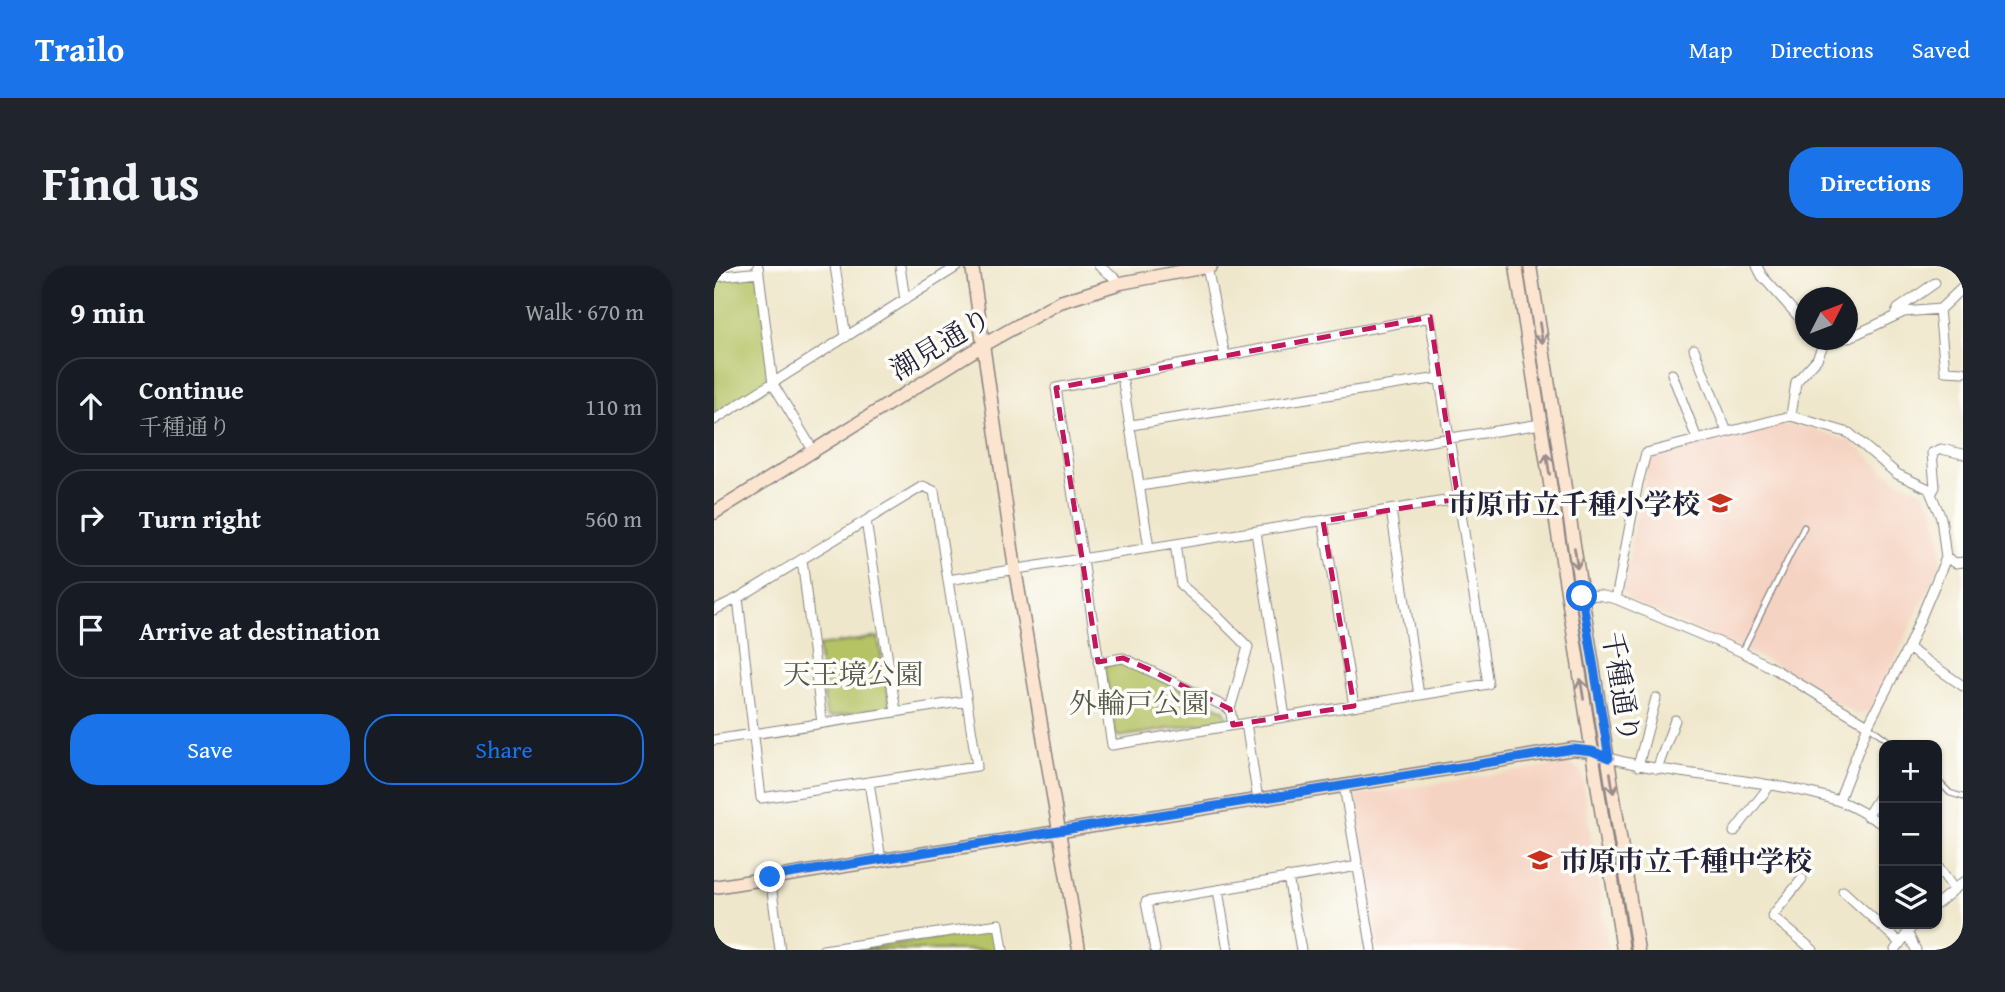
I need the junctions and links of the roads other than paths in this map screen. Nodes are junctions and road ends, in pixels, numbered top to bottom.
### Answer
1 (835, 266) edge
2 (900, 266) edge
3 (958, 266) edge
4 (972, 266) edge
5 (1099, 266) edge
6 (1209, 266) edge
7 (1516, 266) edge
8 (1530, 266) edge
9 (1757, 266) edge
10 (758, 269) edge
11 (1183, 269) edge
12 (714, 277) edge
13 (1121, 283) junction
14 (1935, 283) dead end
15 (1963, 287) edge
16 (905, 300) junction
17 (1939, 309) junction
18 (1795, 314) edge
19 (1894, 316) junction
20 (1858, 333) edge
21 (846, 337) junction
22 (982, 345) junction
23 (1694, 349) dead end
24 (1819, 350) edge
25 (1225, 356) junction
26 (1963, 372) edge
27 (1672, 374) dead end
28 (1122, 376) junction
29 (1439, 378) junction
30 (773, 384) junction
31 (1791, 416) junction
32 (714, 420) edge
33 (1541, 424) junction
34 (1131, 425) junction
35 (1727, 432) junction
36 (1449, 439) junction
37 (1697, 439) junction
38 (813, 450) junction
39 (1963, 454) edge
40 (1140, 486) junction
41 (1931, 494) junction
42 (1458, 499) junction
43 (1391, 510) junction
44 (714, 513) edge
45 (866, 521) junction
46 (1323, 521) junction
47 (1804, 527) dead end
48 (1256, 532) junction
49 (1175, 544) junction
50 (1149, 548) junction
51 (1082, 558) junction
52 (1946, 558) junction
53 (802, 559) junction
54 (1963, 562) edge
55 (1015, 569) junction
56 (948, 580) junction
57 (1582, 596) junction
58 (738, 598) junction
59 (1616, 599) junction
60 (714, 610) edge
61 (1908, 648) junction
62 (1742, 652) junction
63 (1098, 662) junction
64 (1963, 686) edge
65 (1419, 695) junction
66 (1656, 698) dead end
67 (967, 701) junction
68 (1354, 706) junction
69 (1230, 709) junction
70 (896, 712) junction
71 (1285, 717) junction
72 (1675, 720) dead end
73 (822, 723) junction
74 (1246, 723) junction
75 (1233, 725) junction
76 (1868, 725) junction
77 (754, 734) junction
78 (714, 740) edge
79 (1888, 740) edge
80 (1592, 751) junction
81 (1609, 758) junction
82 (1638, 766) junction
83 (1657, 769) junction
84 (869, 782) junction
85 (1770, 785) junction
86 (1942, 785) edge
87 (1344, 786) junction
88 (1879, 797) edge
89 (1963, 797) edge
90 (1258, 800) junction
91 (1839, 800) junction
92 (1867, 816) junction
93 (1879, 822) edge
94 (1060, 832) junction
95 (1734, 832) dead end
96 (881, 860) junction
97 (1358, 866) junction
98 (1942, 873) edge
99 (770, 877) junction
100 (1288, 877) junction
101 (1802, 878) dead end
102 (1963, 882) edge
103 (714, 887) edge
104 (1954, 889) junction
105 (1219, 890) junction
106 (1843, 891) dead end
107 (1942, 900) edge
108 (1910, 929) edge
109 (1907, 932) junction
110 (1897, 946) edge
111 (780, 950) edge
112 (823, 950) edge
113 (1003, 950) edge
114 (1079, 950) edge
115 (1155, 950) edge
116 (1228, 950) edge
117 (1301, 950) edge
118 (1372, 950) edge
119 (1623, 950) edge
120 (1638, 950) edge
121 (1813, 950) edge
122 (1916, 950) edge

1 - 21 street
2 - 16 street
3 - 16 street
4 - 22 street
5 - 13 street
6 - 11 street, 潮見通り
6 - 25 street
7 - 33 street, 千種通り
8 -> 57 street, 千種通り
9 - 18 street
10 - 12 street
10 - 30 street
11 - 13 street, 潮見通り
13 - 22 street, 潮見通り
14 - 19 street
15 - 17 street
16 - 21 street
17 - 19 street
17 - 26 street
19 - 20 street
21 - 30 street
22 - 38 street, 潮見通り
22 - 55 street
23 - 35 street
24 - 31 street
25 - 28 street
25 - 29 street
27 - 37 street
28 - 34 street
28 - 51 street
29 - 34 street
29 - 36 street
30 - 32 street
30 - 38 street
31 - 35 street
31 - 41 street
33 - 36 street
80 -> 33 street, 千種通り
34 - 40 street
35 - 37 street
36 - 40 street
36 - 42 street
37 - 59 street
38 - 44 street, 潮見通り
39 - 41 street
40 - 50 street
41 - 52 street
42 - 43 street
42 - 65 street
43 - 46 street
43 - 65 street
45 - 53 street
45 - 56 street
45 - 70 street
46 - 48 street
46 - 68 street
47 - 62 lane
48 - 49 street
48 - 71 street
49 - 50 street
49 - 69 street
50 - 51 street
51 - 55 street
51 - 63 street
52 - 54 street
52 - 61 street
53 - 58 street
53 - 73 street
55 - 56 street
55 - 94 street
56 - 67 street
57 - 59 street
57 - 81 street, 千種通り
58 - 60 street
58 - 77 street
59 - 62 street
61 - 64 street
61 - 76 street
62 - 76 street
63 - 69 street
63 - 75 street
65 - 68 street
66 - 82 street
67 - 70 street
67 - 84 street
68 - 71 street
69 - 75 street
70 - 73 street
71 - 74 street
72 - 83 street
73 - 77 street
74 - 75 street
74 - 90 street
76 - 79 lane
76 - 91 street
77 - 78 street
77 - 84 street
80 - 81 street
80 - 87 street
80 - 119 street, 千種通り
81 - 82 street
81 -> 120 street, 千種通り
82 - 83 street
83 - 85 street
84 - 96 street
85 - 91 street
85 - 95 street
86 - 89 lane
87 - 90 street
87 - 97 street
88 - 92 street
90 - 94 street
91 - 92 street
92 - 93 street
94 - 96 street
94 - 114 street
96 - 99 street
97 - 100 street
97 - 118 street
98 - 104 street
99 - 103 street
99 - 111 street
100 - 105 street
100 - 117 street
101 - 121 street
102 - 104 street
104 - 107 street
105 - 115 street
105 - 116 street
106 - 110 street
108 - 109 street
109 - 110 street
109 - 122 street
112 - 113 street

